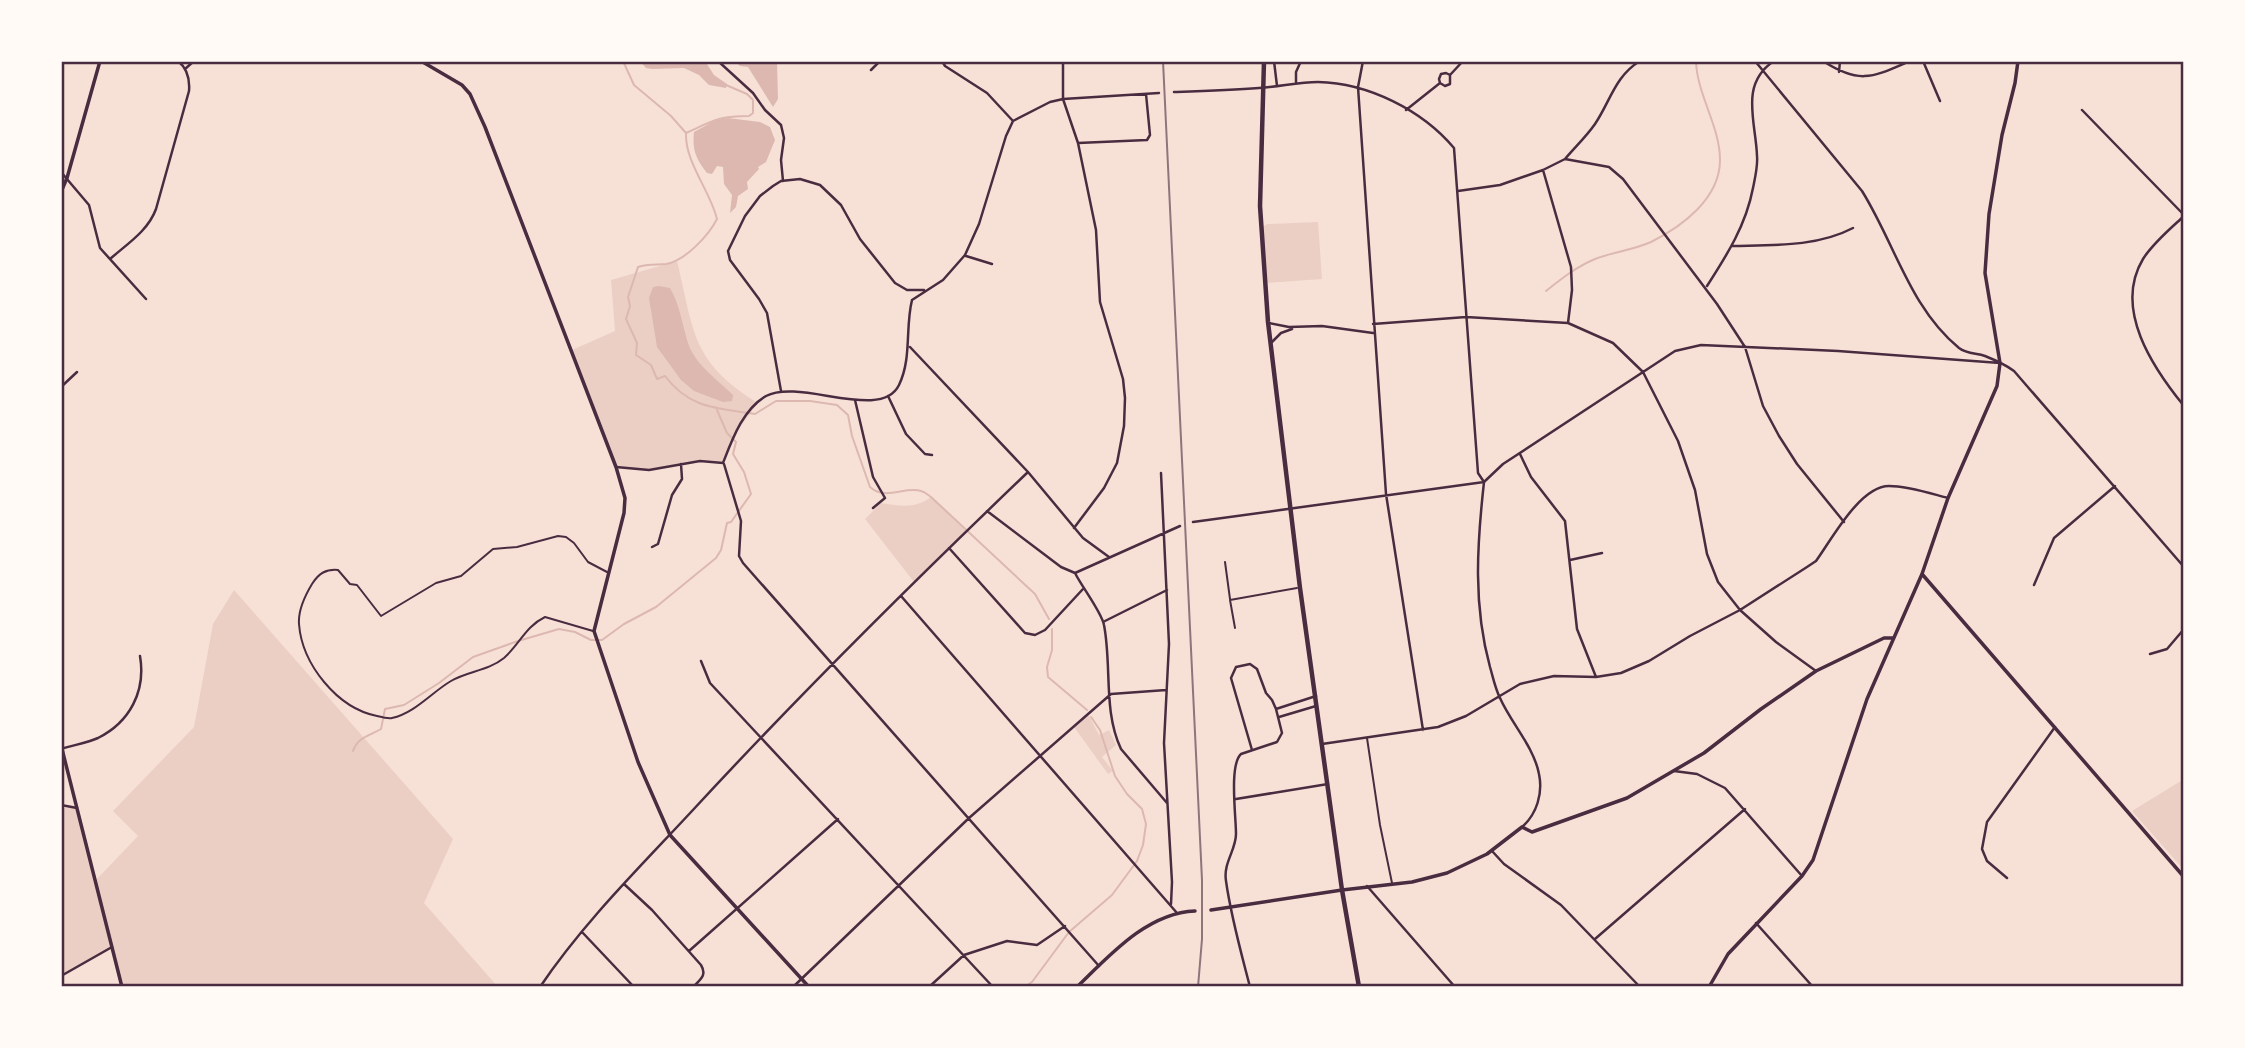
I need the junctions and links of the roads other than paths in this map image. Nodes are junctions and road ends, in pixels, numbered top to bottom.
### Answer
1 (100, 61) edge
2 (178, 61) edge
3 (194, 61) edge
4 (421, 61) edge
5 (718, 61) edge
6 (880, 61) edge
7 (942, 61) edge
8 (1063, 61) edge
9 (1264, 61) edge
10 (1274, 61) edge
11 (1301, 61) edge
12 (1363, 61) edge
13 (1463, 61) edge
14 (1640, 61) edge
15 (1755, 61) edge
16 (1774, 61) edge
17 (1824, 61) edge
18 (1840, 61) edge
19 (1910, 61) edge
20 (1923, 61) edge
21 (2018, 61) edge
22 (185, 69) junction
23 (871, 69) dead end
24 (1762, 69) junction
25 (1839, 72) junction
26 (1450, 75) junction
27 (1296, 83) junction
28 (1440, 83) junction
29 (1277, 86) junction
30 (1358, 87) junction
31 (1262, 88) junction
32 (1174, 92) dead end
33 (1159, 93) dead end
34 (1146, 94) junction
35 (1063, 99) junction
36 (1940, 101) dead end
37 (1406, 110) junction
38 (2082, 110) dead end
39 (1013, 121) junction
40 (1078, 143) junction
41 (1565, 159) junction
42 (1543, 170) junction
43 (61, 172) edge
44 (67, 178) junction
45 (783, 181) junction
46 (1458, 191) junction
47 (61, 192) edge
48 (2184, 215) edge
49 (1853, 228) dead end
50 (1733, 246) junction
51 (965, 255) junction
52 (110, 259) junction
53 (992, 264) dead end
54 (1706, 287) junction
55 (907, 290) junction
56 (925, 290) junction
57 (146, 299) dead end
58 (912, 300) junction
59 (1466, 317) junction
60 (1268, 322) junction
61 (1568, 323) junction
62 (1372, 324) junction
63 (1298, 327) junction
64 (1373, 333) junction
65 (909, 345) junction
66 (1270, 345) junction
67 (1745, 347) junction
68 (2000, 363) junction
69 (77, 372) dead end
70 (1643, 372) junction
71 (61, 387) edge
72 (782, 391) junction
73 (888, 397) junction
74 (855, 400) junction
75 (2184, 406) edge
76 (1520, 454) junction
77 (932, 455) dead end
78 (723, 463) junction
79 (681, 464) junction
80 (616, 467) junction
81 (1028, 472) junction
82 (1161, 473) dead end
83 (1484, 482) junction
84 (2115, 486) junction
85 (1385, 494) junction
86 (1948, 498) junction
87 (873, 508) dead end
88 (1290, 508) junction
89 (987, 511) junction
90 (1193, 522) dead end
91 (1844, 522) junction
92 (1180, 526) dead end
93 (1074, 528) junction
94 (1164, 533) junction
95 (652, 547) dead end
96 (949, 548) junction
97 (1602, 553) dead end
98 (1109, 557) junction
99 (1570, 560) junction
100 (1225, 562) dead end
101 (2184, 567) edge
102 (609, 573) junction
103 (1075, 573) junction
104 (1922, 574) junction
105 (2034, 585) dead end
106 (1300, 588) junction
107 (1083, 589) junction
108 (1167, 590) junction
109 (901, 596) junction
110 (1230, 600) junction
111 (1740, 610) junction
112 (1104, 622) junction
113 (1235, 628) dead end
114 (2184, 629) edge
115 (594, 631) junction
116 (1894, 638) junction
117 (2150, 654) dead end
118 (140, 656) dead end
119 (701, 661) dead end
120 (833, 664) junction
121 (1816, 671) junction
122 (1596, 677) junction
123 (1166, 690) junction
124 (1111, 694) junction
125 (1316, 696) junction
126 (1499, 697) junction
127 (1317, 706) junction
128 (1276, 709) junction
129 (1279, 717) junction
130 (2055, 727) junction
131 (1423, 730) junction
132 (761, 736) junction
133 (1367, 738) junction
134 (1322, 744) junction
135 (62, 748) edge
136 (1252, 750) junction
137 (1040, 754) junction
138 (1674, 771) junction
139 (1328, 784) junction
140 (1236, 799) junction
141 (1167, 803) junction
142 (61, 805) edge
143 (77, 808) junction
144 (1745, 809) junction
145 (969, 818) junction
146 (838, 819) junction
147 (1522, 827) junction
148 (670, 835) junction
149 (1492, 851) junction
150 (1802, 876) junction
151 (2184, 877) edge
152 (2007, 878) dead end
153 (624, 884) junction
154 (899, 884) junction
155 (1392, 884) junction
156 (1367, 886) junction
157 (1342, 890) junction
158 (1171, 904) junction
159 (1232, 907) junction
160 (737, 909) junction
161 (1195, 911) dead end
162 (1211, 911) dead end
163 (1177, 913) junction
164 (1756, 923) junction
165 (1065, 926) junction
166 (582, 932) junction
167 (1595, 939) junction
168 (111, 947) junction
169 (689, 951) junction
170 (964, 954) junction
171 (1099, 966) junction
172 (61, 976) edge
173 (801, 979) junction
174 (122, 987) edge
175 (540, 987) edge
176 (634, 987) edge
177 (693, 987) edge
178 (793, 987) edge
179 (809, 987) edge
180 (929, 987) edge
181 (993, 987) edge
182 (1077, 987) edge
183 (1250, 987) edge
184 (1359, 987) edge
185 (1455, 987) edge
186 (1640, 987) edge
187 (1709, 987) edge
188 (1813, 987) edge

1 - 44 main road
2 - 22 street
3 - 22 street
4 - 80 main road
5 - 45 street
6 - 23 street
7 - 39 street
8 - 35 street
9 - 31 highway
10 - 29 street
11 - 27 street
12 - 30 street
13 - 26 street
14 - 41 street
15 - 24 street
16 - 24 street
17 - 25 street
18 - 25 street
19 - 25 street
20 - 36 street
21 - 68 main road
22 - 52 street
24 - 50 street
24 - 68 street
26 - 28 street
26 - 28 street
27 - 29 street
27 - 30 street
28 - 37 street
29 - 31 street
30 - 37 street
30 - 62 street
31 - 32 street
31 - 60 highway
33 - 34 street
34 - 35 street
34 - 40 street
35 - 39 street
35 - 40 street
37 - 46 street
38 - 48 street
39 - 51 street
40 - 93 street
41 - 42 street
41 - 54 street
42 - 46 street
42 - 61 street
43 - 44 street
44 - 47 main road
44 - 52 street
45 - 55 street
45 - 72 street
46 - 59 street
48 - 75 street
49 - 50 street
50 - 54 street
51 - 53 street
51 - 56 street
52 - 57 street
54 - 67 street
55 - 56 street
55 - 58 street
56 - 58 street
58 - 65 street
59 - 61 street
59 - 62 street
59 - 83 street
60 - 63 street
60 - 66 highway
61 - 70 street
62 - 64 street
63 - 64 street
63 - 66 street
64 - 85 street
65 - 73 street
65 - 81 street
66 - 88 highway
67 - 68 street
67 - 70 street
67 - 91 street
68 - 84 street
68 - 86 main road
69 - 71 street
70 - 76 street
70 - 111 street
72 - 74 street
72 - 78 street
73 - 74 street
73 - 77 street
74 - 87 street
76 - 83 street
76 - 99 street
78 - 79 street
78 - 120 street
79 - 80 street
79 - 95 street
80 - 102 main road
81 - 89 street
81 - 93 street
82 - 94 street
83 - 85 street
83 - 126 street
84 - 101 street
84 - 105 street
85 - 88 street
85 - 131 street
86 - 91 street
86 - 104 main road
88 - 90 street
88 - 106 highway
89 - 96 street
89 - 103 street
91 - 111 street
92 - 94 street
93 - 98 street
94 - 98 street
94 - 108 street
96 - 107 street
96 - 109 street
97 - 99 street
98 - 103 street
99 - 122 street
100 - 110 lane
102 - 115 main road
102 - 115 lane
103 - 107 street
104 - 116 main road
104 - 130 main road
106 - 110 lane
106 - 125 highway
107 - 112 street
108 - 112 street
108 - 123 street
109 - 120 street
109 - 137 street
110 - 113 lane
111 - 121 street
111 - 122 street
112 - 124 street
114 - 117 street
115 - 148 main road
116 - 121 main road
116 - 150 main road
118 - 135 street
119 - 132 street
120 - 132 street
120 - 145 street
121 - 138 main road
122 - 126 street
123 - 124 street
123 - 141 street
124 - 137 street
124 - 141 street
125 - 127 highway
125 - 128 street
126 - 131 street
126 - 147 street
127 - 129 street
127 - 134 highway
128 - 129 street
128 - 136 street
129 - 136 street
130 - 151 main road
130 - 152 street
131 - 133 street
132 - 146 street
132 - 148 street
133 - 134 street
133 - 155 lane
134 - 139 highway
135 - 143 main road
136 - 140 street
137 - 145 street
137 - 158 street
138 - 144 street
138 - 147 main road
139 - 140 street
139 - 157 highway
140 - 159 street
141 - 158 street
142 - 143 street
143 - 168 main road
144 - 150 street
144 - 167 street
145 - 154 street
145 - 165 street
146 - 154 street
146 - 160 street
147 - 149 main road
148 - 153 street
148 - 160 main road
149 - 155 main road
149 - 167 street
150 - 164 main road
153 - 166 street
153 - 169 street
154 - 170 street
154 - 173 street
155 - 156 main road
156 - 157 main road
156 - 185 street
157 - 159 main road
157 - 184 highway
158 - 163 street
159 - 162 main road
159 - 183 street
160 - 169 street
160 - 173 main road
161 - 163 main road
163 - 171 main road
164 - 187 main road
164 - 188 street
165 - 170 street
165 - 171 street
166 - 175 street
166 - 176 street
167 - 186 street
168 - 172 street
168 - 174 main road
169 - 177 street
170 - 180 street
170 - 181 street
171 - 182 main road
173 - 178 street
173 - 179 main road

